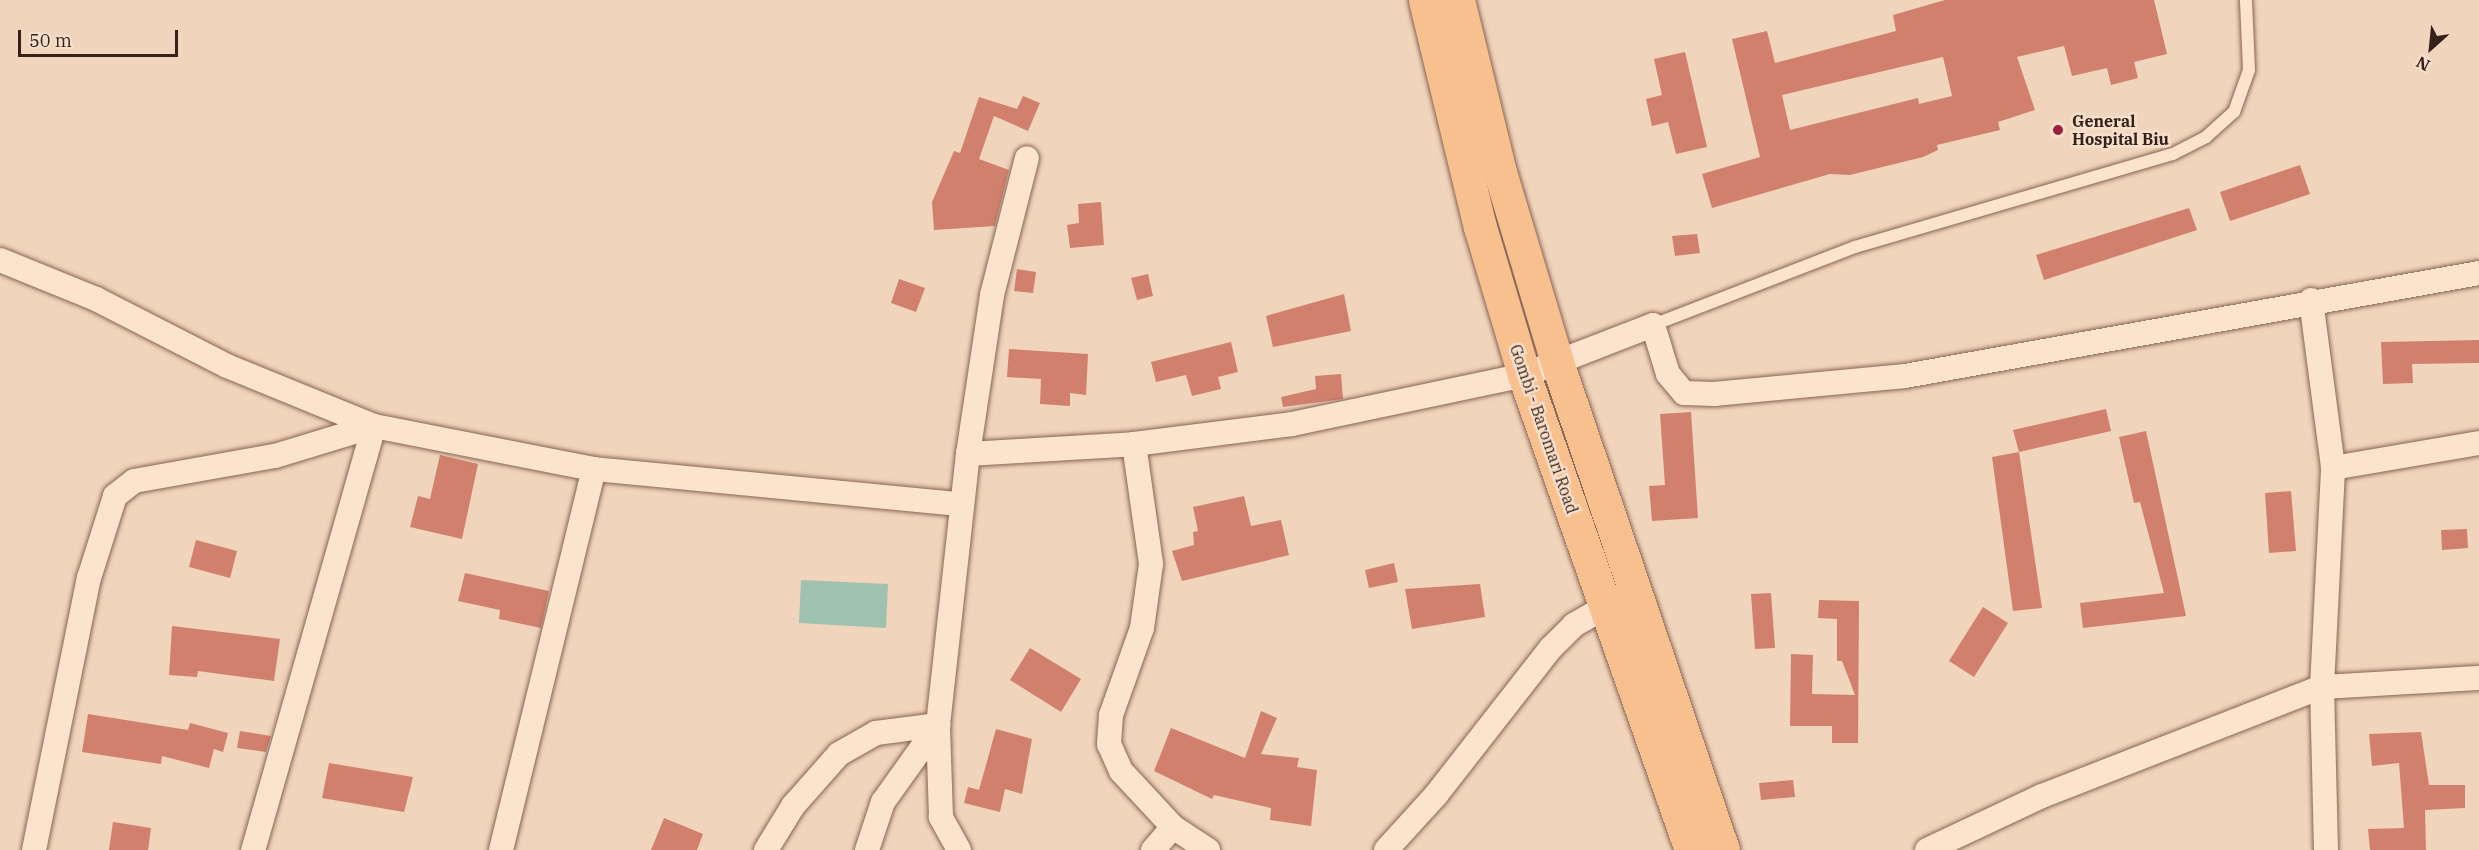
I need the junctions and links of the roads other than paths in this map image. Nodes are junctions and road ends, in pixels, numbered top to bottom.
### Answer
1 (1425, 0) edge
2 (1458, 0) edge
3 (2246, 0) edge
4 (1027, 158) dead end
5 (0, 260) edge
6 (2479, 273) edge
7 (2311, 300) junction
8 (1653, 325) junction
9 (1557, 362) junction
10 (1524, 375) junction
11 (374, 426) junction
12 (2479, 443) edge
13 (1134, 444) junction
14 (968, 454) junction
15 (2333, 468) junction
16 (594, 469) junction
17 (960, 504) junction
18 (1607, 606) junction
19 (2479, 678) edge
20 (2322, 687) junction
21 (938, 725) junction
22 (1173, 827) junction
23 (33, 850) edge
24 (253, 850) edge
25 (501, 850) edge
26 (766, 850) edge
27 (867, 850) edge
28 (959, 850) edge
29 (1154, 850) edge
30 (1208, 850) edge
31 (1386, 850) edge
32 (1691, 850) edge
33 (1723, 850) edge
34 (1927, 850) edge
35 (2326, 850) edge

1 - 10 main road, Gombi - Baromari Road
2 - 9 main road, Gombi - Baromari Road
3 - 8 lane
4 - 14 street
5 - 11 street
6 - 7 street
7 - 8 street
7 - 15 street
8 - 9 street
9 - 10 street
9 - 33 main road, Gombi - Baromari Road
10 - 13 street
10 - 18 main road, Gombi - Baromari Road
11 - 16 street
11 - 23 street
11 - 24 street
12 - 15 street
13 - 14 street
13 - 22 street
14 - 17 street
15 - 20 street
16 - 17 street
16 - 25 street
17 - 21 street
18 - 31 street
18 - 32 main road, Gombi - Baromari Road
19 - 20 street
20 - 34 street
20 - 35 street
21 - 26 street
21 - 27 street
21 - 28 street
22 - 29 street
22 - 30 street

